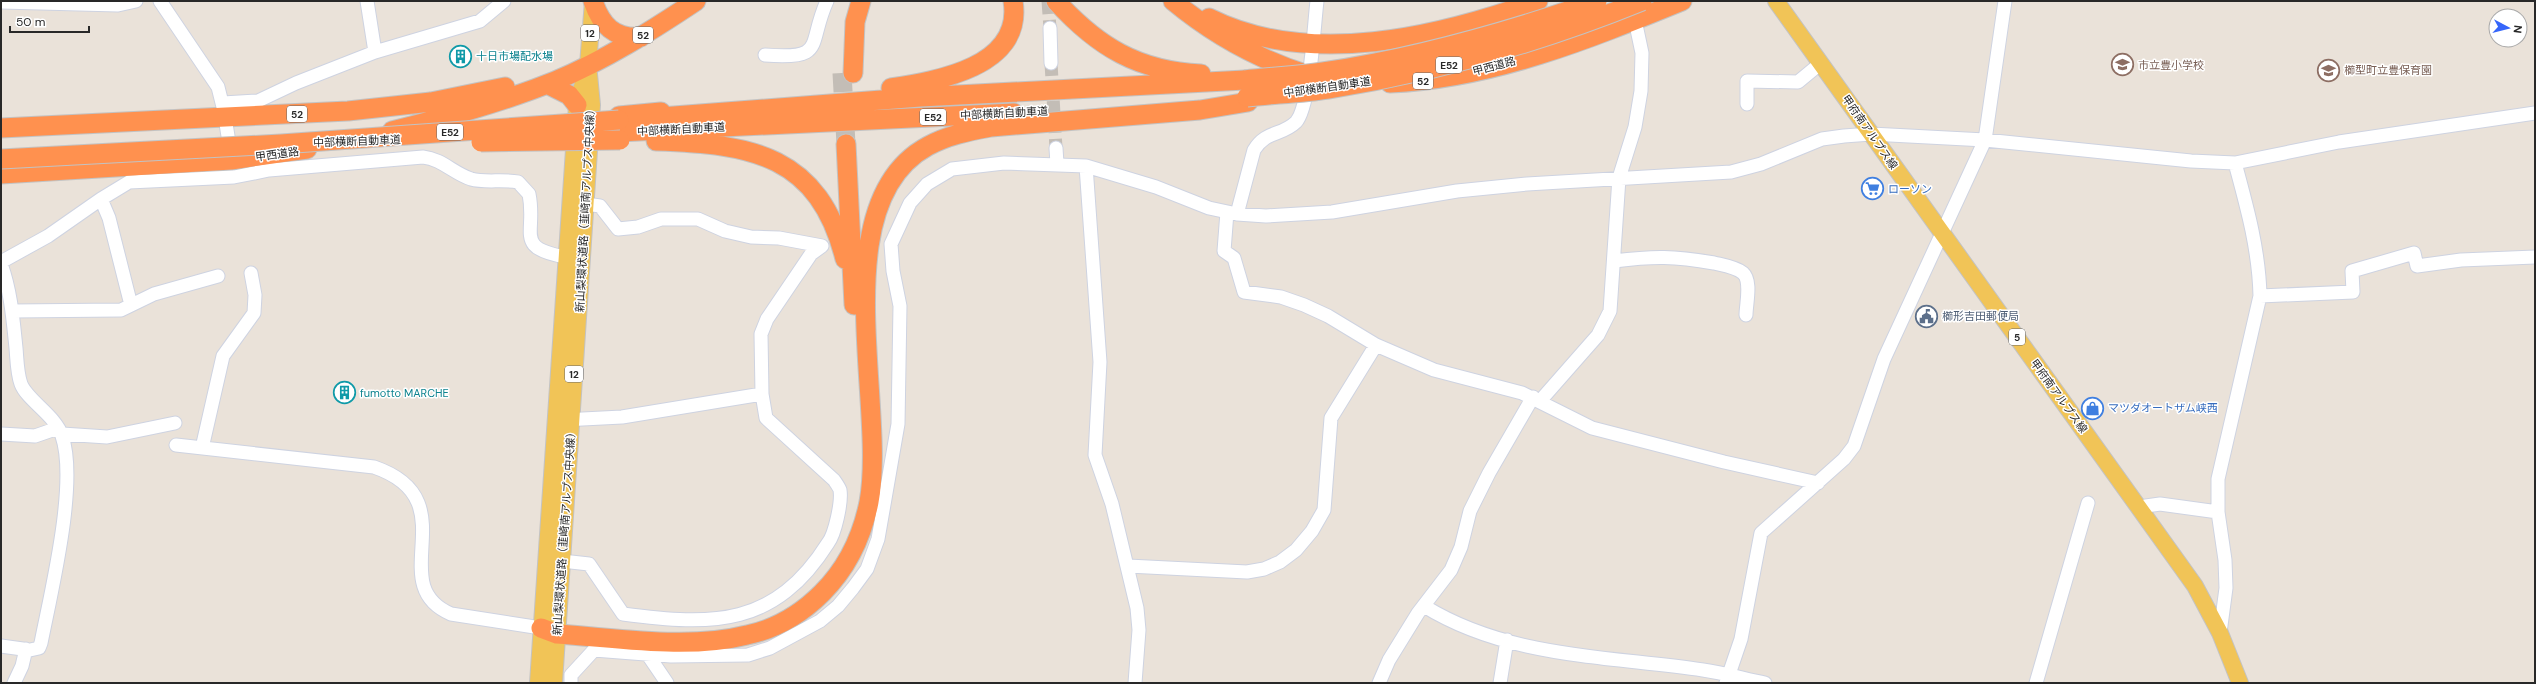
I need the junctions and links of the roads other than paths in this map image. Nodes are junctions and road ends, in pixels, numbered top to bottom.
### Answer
1 (136, 1) edge
2 (160, 1) edge
3 (367, 1) edge
4 (593, 1) edge
5 (696, 1) edge
6 (826, 1) edge
7 (849, 1) edge
8 (862, 1) edge
9 (1012, 1) edge
10 (1056, 1) edge
11 (1173, 1) edge
12 (1178, 1) edge
13 (1317, 1) edge
14 (1538, 1) edge
15 (1597, 1) edge
16 (1642, 1) edge
17 (1682, 1) edge
18 (1776, 1) edge
19 (2005, 1) edge
20 (1, 2) edge
21 (501, 2) edge
22 (1636, 20) junction
23 (1050, 28) tunnel mouth
24 (641, 37) junction
25 (1311, 45) junction
26 (375, 52) junction
27 (765, 55) dead end
28 (1051, 63) tunnel mouth
29 (1821, 63) junction
30 (588, 65) junction
31 (1308, 74) junction
32 (547, 84) junction
33 (1246, 88) junction
34 (1747, 104) dead end
35 (577, 105) junction
36 (224, 110) junction
37 (2535, 113) edge
38 (619, 127) junction
39 (1, 128) edge
40 (1, 133) edge
41 (1871, 134) junction
42 (1985, 140) junction
43 (282, 144) junction
44 (851, 144) tunnel mouth
45 (1056, 148) tunnel mouth
46 (1, 158) edge
47 (2235, 163) junction
48 (1057, 164) junction
49 (1086, 166) junction
50 (232, 168) junction
51 (1, 174) edge
52 (1619, 178) junction
53 (101, 199) junction
54 (586, 204) junction
55 (1232, 213) junction
56 (1941, 233) junction
57 (2535, 257) edge
58 (566, 258) junction
59 (1614, 261) junction
60 (1, 263) edge
61 (251, 273) dead end
62 (218, 276) dead end
63 (859, 294) junction
64 (2260, 296) junction
65 (131, 305) junction
66 (12, 311) junction
67 (1746, 315) dead end
68 (1376, 345) junction
69 (762, 394) junction
70 (1536, 399) junction
71 (571, 420) junction
72 (555, 421) junction
73 (175, 422) dead end
74 (60, 431) junction
75 (1, 434) edge
76 (176, 445) dead end
77 (202, 448) junction
78 (1818, 483) junction
79 (2088, 503) dead end
80 (2139, 507) junction
81 (2218, 512) junction
82 (562, 561) junction
83 (1128, 566) junction
84 (1424, 606) junction
85 (552, 629) junction
86 (2220, 633) junction
87 (1507, 640) junction
88 (1, 646) edge
89 (26, 650) junction
90 (648, 655) junction
91 (1728, 679) edge
92 (1376, 682) edge
93 (14, 683) edge
94 (538, 683) edge
95 (554, 683) edge
96 (571, 683) edge
97 (667, 683) edge
98 (1135, 683) edge
99 (1500, 683) edge
100 (1763, 683) edge
101 (2036, 683) edge
102 (2240, 683) edge

1 - 20 street
2 - 36 street
3 - 26 street
4 - 24 highway
4 - 30 main road, 12
5 - 24 highway, 甲西道路 / 52
6 - 27 street
7 - 8 highway
9 - 38 highway
10 - 33 highway
11 - 31 highway, 甲西道路 / 52
12 - 25 highway
13 - 25 street
14 - 25 highway
15 - 33 highway, 中部横断自動車道 / E52, bridge
16 - 33 highway, 中部横断自動車道 / E52, bridge
17 - 22 highway, 甲西道路 / 52
18 - 29 main road, 甲府南アルプス線 / 5
19 - 42 street
21 - 26 street
22 - 31 highway, 甲西道路 / 52
22 - 52 street
23 - 28 street
24 - 30 highway, 甲西道路 / 52
25 - 31 street
26 - 36 street
29 - 34 street
29 - 41 main road, 甲府南アルプス線 / 5
30 - 32 highway, 甲西道路 / 52
30 - 35 main road, 新山梨環状道路（韮崎南アルプス中央線） / 12
30 - 36 highway, 甲西道路 / 52
30 - 54 main road, 新山梨環状道路（韮崎南アルプス中央線） / 12
31 - 55 street
32 - 35 highway
32 - 50 highway, 甲西道路 / 52
33 - 38 highway, 中部横断自動車道 / E52
33 - 63 highway
35 - 58 main road, 新山梨環状道路（韮崎南アルプス中央線） / 12
36 - 39 highway, 甲西道路 / 52
36 - 50 street
37 - 47 street
38 - 43 highway, 中部横断自動車道 / E52, bridge
38 - 43 highway, 中部横断自動車道 / E52, bridge
38 - 63 highway
39 - 40 street
41 - 42 street
41 - 52 street
41 - 56 main road, 甲府南アルプス線 / 5
42 - 47 street
42 - 56 street
43 - 46 highway, 中部横断自動車道 / E52, bridge
44 - 63 highway
45 - 48 street
47 - 64 street
48 - 49 street
48 - 90 street
49 - 55 street
49 - 83 street
50 - 51 highway, 甲西道路 / 52
50 - 53 street
50 - 58 street
52 - 55 street
52 - 59 street
53 - 60 street
53 - 65 street
54 - 69 street
54 - 71 main road, 新山梨環状道路（韮崎南アルプス中央線） / 12
55 - 68 street
56 - 78 street
56 - 80 main road, 甲府南アルプス線 / 5
57 - 64 street
58 - 72 main road, 新山梨環状道路（韮崎南アルプス中央線） / 12
59 - 67 street
59 - 70 street
60 - 66 street
61 - 77 street
62 - 65 street
63 - 85 highway
64 - 81 street
65 - 66 street
66 - 74 street
68 - 70 street
68 - 83 street
69 - 71 street
69 - 82 street
70 - 78 street
70 - 84 street
71 - 72 street
71 - 82 main road, 新山梨環状道路（韮崎南アルプス中央線） / 12
72 - 85 main road, 新山梨環状道路（韮崎南アルプス中央線） / 12
73 - 74 street
74 - 75 street
74 - 89 street
76 - 77 street
77 - 85 street
78 - 91 street
79 - 101 street
80 - 81 street
80 - 86 main road, 甲府南アルプス線 / 5
81 - 86 street
82 - 85 main road, 新山梨環状道路（韮崎南アルプス中央線） / 12
83 - 98 street
84 - 87 street
84 - 92 street
85 - 94 main road, 新山梨環状道路（韮崎南アルプス中央線） / 12
85 - 95 main road, 新山梨環状道路（韮崎南アルプス中央線） / 12
86 - 102 main road, 甲府南アルプス線 / 5
87 - 91 street
87 - 99 street
88 - 89 street
89 - 93 street
90 - 96 street
90 - 97 street
91 - 100 street

